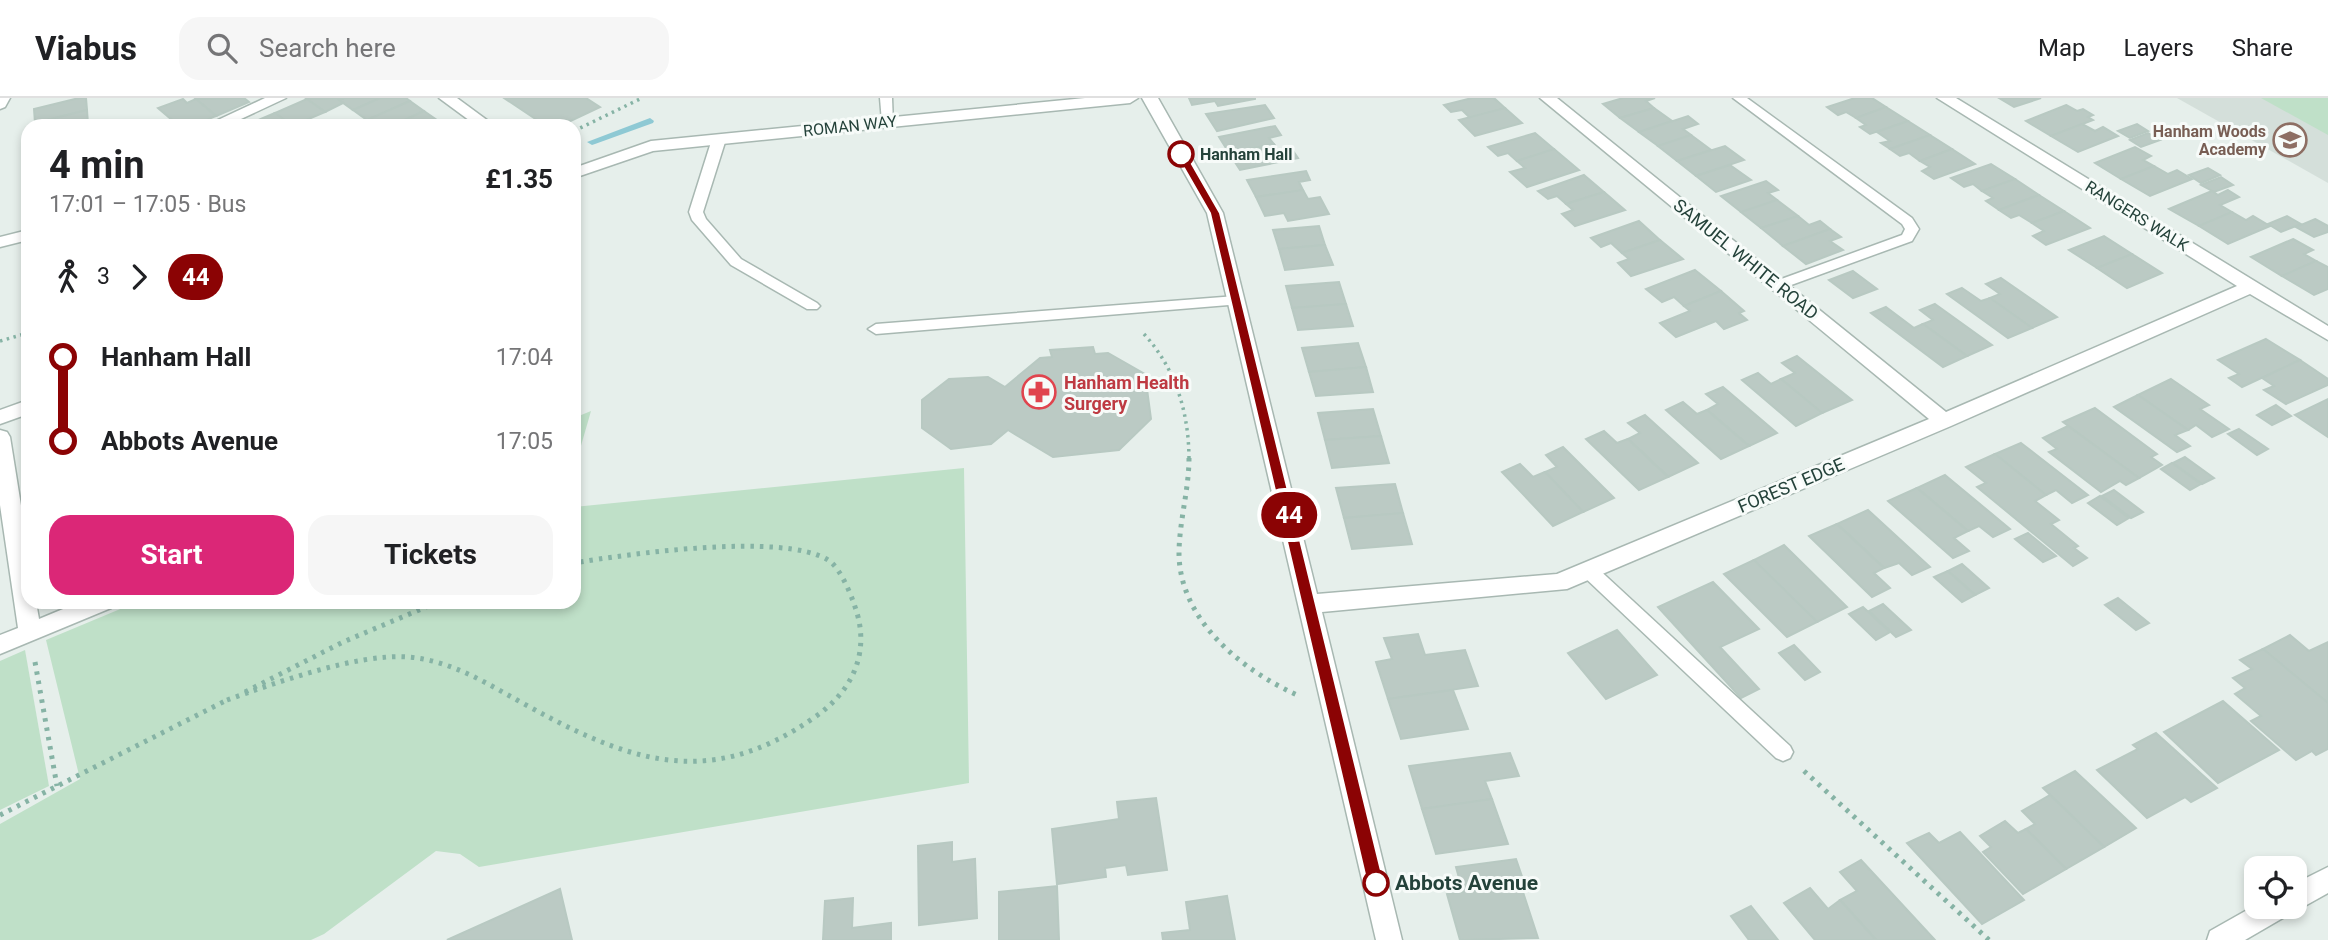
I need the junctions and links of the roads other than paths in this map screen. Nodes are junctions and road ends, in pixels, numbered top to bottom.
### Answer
1 (2, 98) edge
2 (278, 98) edge
3 (447, 98) edge
4 (886, 98) edge
5 (1130, 98) edge
6 (1150, 98) edge
7 (1548, 98) edge
8 (1739, 98) edge
9 (1945, 98) edge
10 (0, 104) edge
11 (229, 119) edge
12 (477, 119) edge
13 (888, 122) junction
14 (719, 139) junction
15 (581, 170) edge
16 (21, 236) edge
17 (0, 242) edge
18 (1778, 285) junction
19 (2252, 286) junction
20 (1236, 301) junction
21 (812, 306) dead end
22 (876, 329) dead end
23 (2328, 334) edge
24 (21, 410) edge
25 (0, 417) edge
26 (1944, 421) junction
27 (0, 437) edge
28 (1588, 570) junction
29 (21, 574) edge
30 (1310, 604) junction
31 (26, 609) edge
32 (86, 609) edge
33 (30, 632) junction
34 (0, 645) edge
35 (1783, 752) road end
36 (2328, 879) edge
37 (2307, 891) edge
38 (2256, 919) edge
39 (1389, 940) edge
40 (2220, 940) edge

1 - 10 street
2 - 11 street
3 - 12 street
4 - 13 lane
5 - 13 street, ROMAN WAY
6 - 20 street
7 - 18 street, SAMUEL WHITE ROAD
8 - 18 lane
9 - 19 street, RANGERS WALK
13 - 14 street, ROMAN WAY
14 - 15 street, ROMAN WAY
14 - 21 lane
16 - 17 street
18 - 26 street, SAMUEL WHITE ROAD
19 - 23 street, RANGERS WALK
19 - 26 street, FOREST EDGE
20 - 22 lane
20 - 30 street
24 - 25 street
26 - 28 street, FOREST EDGE
27 - 29 street
28 - 30 street, FOREST EDGE
28 - 35 lane
30 - 39 street
31 - 33 street
32 - 33 street
33 - 34 street
36 - 37 street
38 - 40 street

